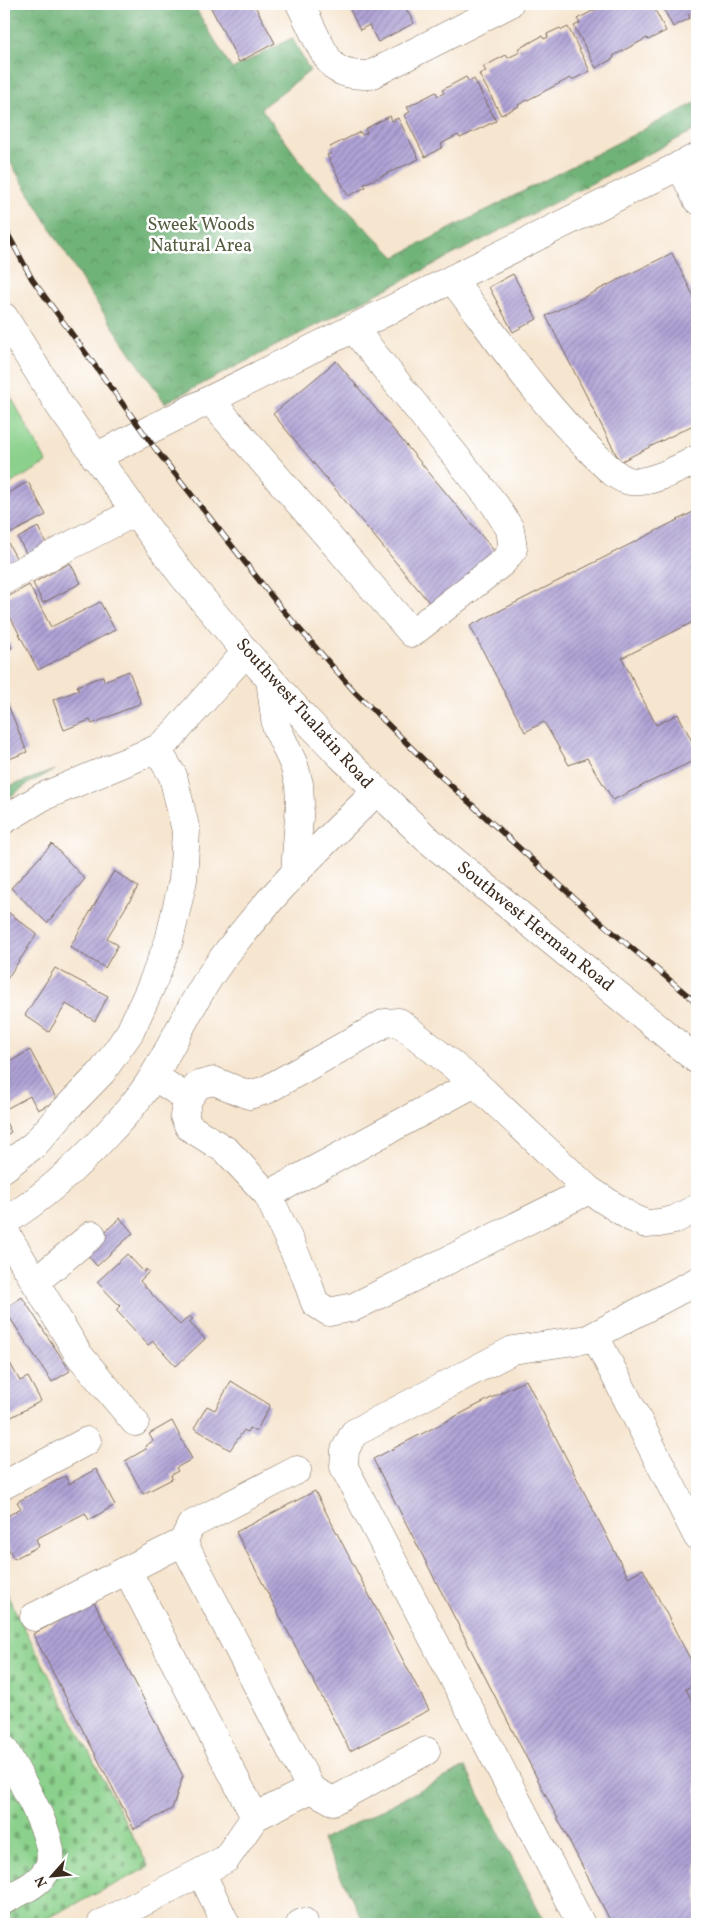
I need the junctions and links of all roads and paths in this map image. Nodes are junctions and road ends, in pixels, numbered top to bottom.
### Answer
1 (300, 4) edge
2 (509, 4) edge
3 (689, 161) edge
4 (697, 200) edge
5 (452, 279) junction
6 (4, 317) edge
7 (353, 328) junction
8 (210, 400) junction
9 (95, 457) junction
10 (697, 459) edge
11 (135, 512) junction
12 (4, 580) edge
13 (246, 652) junction
14 (270, 679) junction
15 (157, 749) junction
16 (377, 791) junction
17 (4, 820) edge
18 (295, 874) junction
19 (697, 1060) edge
20 (154, 1076) junction
21 (476, 1083) junction
22 (188, 1100) junction
23 (4, 1168) edge
24 (589, 1190) junction
25 (268, 1195) junction
26 (697, 1208) edge
27 (4, 1222) edge
28 (4, 1230) edge
29 (92, 1235) dead end
30 (697, 1281) edge
31 (35, 1282) junction
32 (595, 1336) junction
33 (135, 1422) dead end
34 (87, 1441) dead end
35 (297, 1470) dead end
36 (4, 1484) edge
37 (697, 1536) edge
38 (183, 1542) junction
39 (127, 1570) junction
40 (34, 1617) dead end
41 (4, 1749) edge
42 (426, 1751) dead end
43 (311, 1789) junction
44 (255, 1817) junction
45 (201, 1872) junction
46 (4, 1900) edge
47 (101, 1924) edge
48 (226, 1924) edge
49 (581, 1924) edge

1 - 2 main road
3 - 4 main road
3 - 5 main road
5 - 7 main road
5 - 10 main road
6 - 9 main road, Southwest Tualatin Road
7 - 8 main road
7 - 8 main road
8 - 9 main road
9 - 11 main road, Southwest Tualatin Road
11 - 12 main road
11 - 13 main road, Southwest Tualatin Road
13 - 14 main road, Southwest Tualatin Road
13 - 15 main road
14 - 16 main road, Southwest Tualatin Road
14 - 18 main road
15 - 17 main road
15 - 23 main road
16 - 18 main road, Southwest Tualatin Road
16 - 19 main road, Southwest Herman Road
18 - 20 main road, Southwest Tualatin Road
20 - 22 main road
20 - 27 main road, Southwest Tualatin Road
21 - 22 main road
21 - 24 main road
21 - 25 main road
22 - 25 main road
24 - 25 main road
24 - 26 main road
28 - 31 main road
29 - 31 main road
30 - 32 main road
31 - 33 main road
32 - 37 main road
32 - 49 main road
34 - 36 main road
35 - 38 main road
38 - 39 main road
38 - 43 main road
39 - 40 main road
39 - 44 main road
41 - 46 main road
42 - 43 main road
43 - 44 main road
44 - 45 main road
45 - 47 main road
45 - 48 main road

